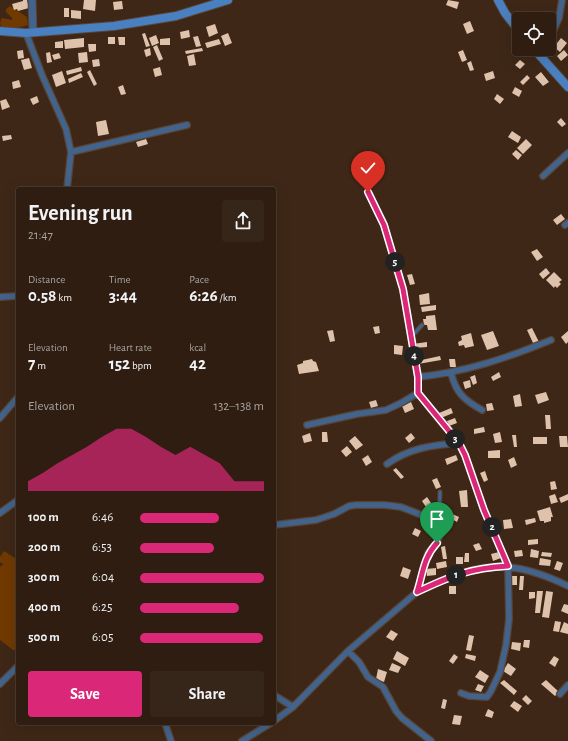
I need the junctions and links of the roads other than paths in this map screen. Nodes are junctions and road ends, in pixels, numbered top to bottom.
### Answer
1 (32, 0) edge
2 (228, 0) edge
3 (498, 0) edge
4 (562, 0) edge
5 (512, 21) edge
6 (556, 25) edge
7 (0, 32) edge
8 (30, 32) junction
9 (546, 56) edge
10 (568, 87) edge
11 (187, 125) dead end
12 (71, 152) junction
13 (568, 153) edge
14 (543, 176) dead end
15 (67, 187) edge
16 (368, 192) dead end
17 (16, 296) edge
18 (0, 297) edge
19 (422, 325) dead end
20 (411, 337) junction
21 (551, 340) dead end
22 (451, 373) junction
23 (418, 377) junction
24 (418, 393) junction
25 (16, 399) edge
26 (482, 410) dead end
27 (0, 418) edge
28 (307, 425) dead end
29 (459, 443) junction
30 (388, 464) dead end
31 (440, 492) dead end
32 (16, 501) edge
33 (0, 513) edge
34 (439, 524) junction
35 (276, 525) edge
36 (508, 566) junction
37 (568, 586) edge
38 (417, 592) junction
39 (348, 651) junction
40 (16, 668) edge
41 (0, 684) edge
42 (568, 685) edge
43 (461, 693) dead end
44 (560, 694) dead end
45 (276, 696) edge
46 (293, 707) junction
47 (276, 720) edge
48 (166, 725) edge
49 (268, 725) edge
50 (245, 740) edge
51 (171, 741) edge
52 (431, 741) edge

1 - 8 street
2 - 8 main road
3 - 5 main road
4 - 6 street
7 - 8 main road
8 - 12 street
9 - 10 main road
11 - 12 street
12 - 15 street
13 - 14 street
16 - 20 street
17 - 18 street
19 - 20 lane
20 - 23 street
21 - 22 street
22 - 23 street
22 - 26 street
23 - 24 street
24 - 28 street
24 - 29 street
25 - 27 street
29 - 30 street
29 - 36 street
31 - 34 lane
32 - 33 street
34 - 35 street
34 - 38 street
36 - 37 street
36 - 38 street
36 - 43 street
38 - 39 street
39 - 46 street
39 - 52 street
40 - 41 street
42 - 44 street
45 - 46 street
46 - 47 street
48 - 51 street
49 - 50 street

